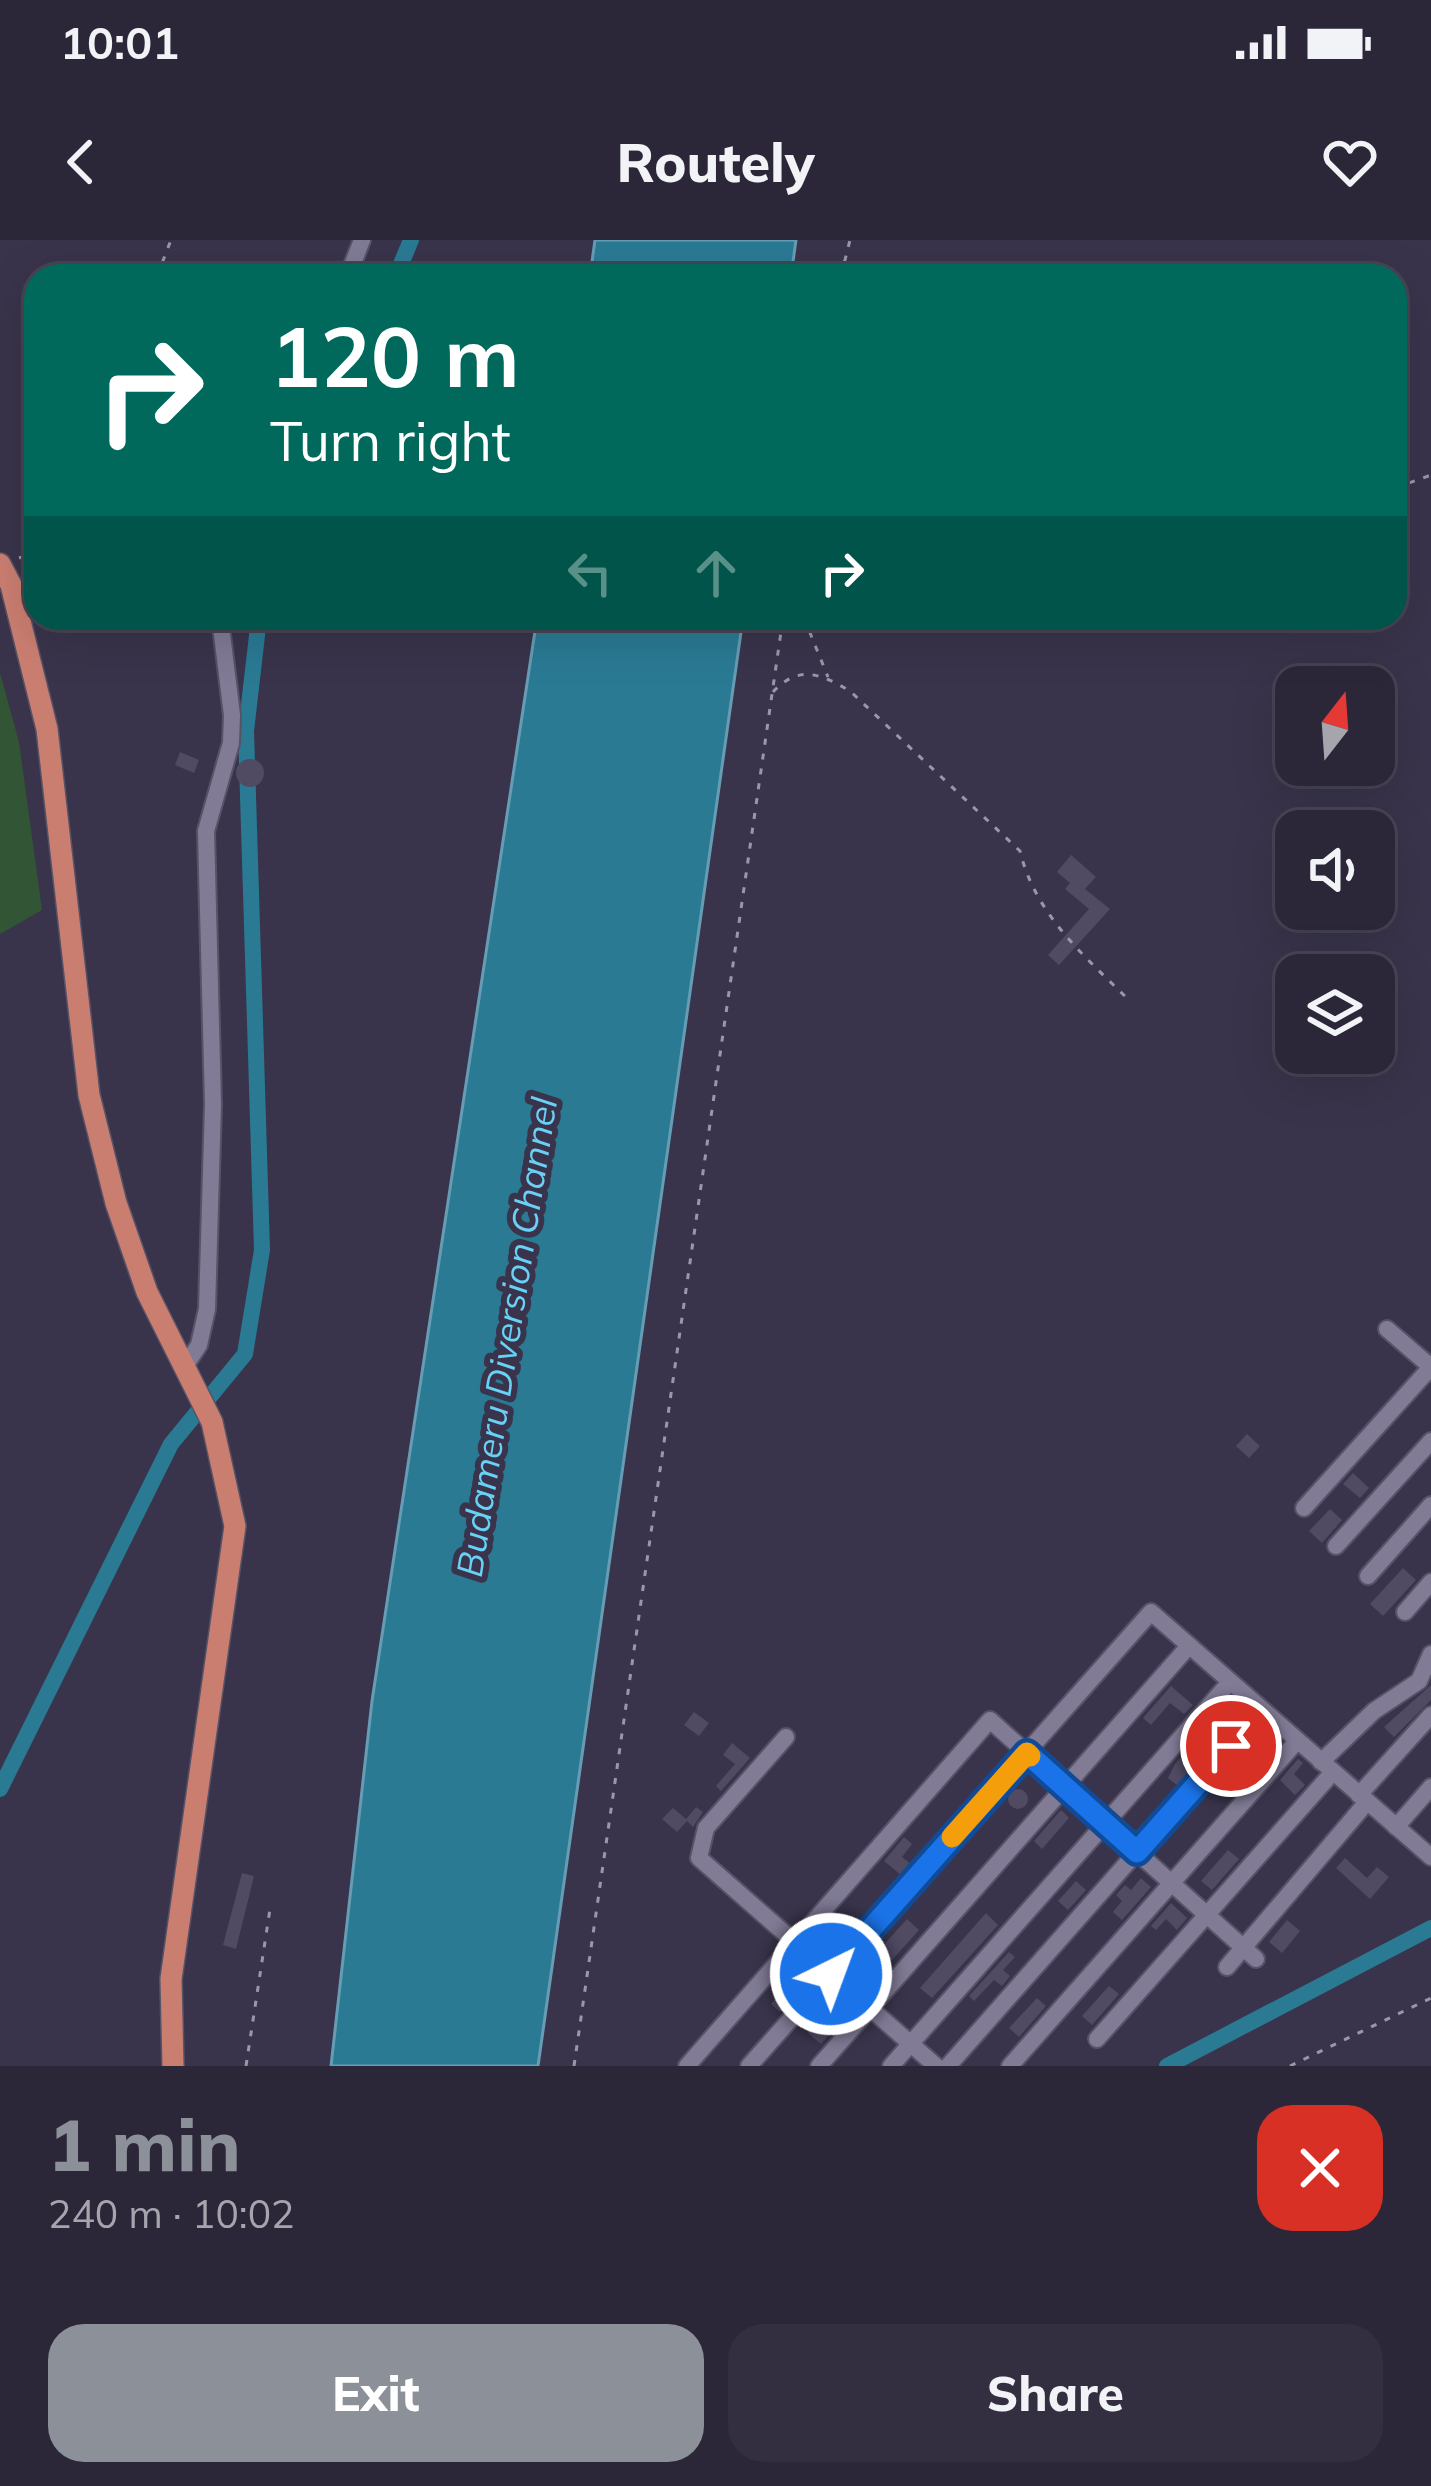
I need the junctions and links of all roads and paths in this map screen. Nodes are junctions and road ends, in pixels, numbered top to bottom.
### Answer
1 (0, 564) edge
2 (221, 630) edge
3 (782, 630) edge
4 (809, 630) edge
5 (1331, 630) edge
6 (1333, 632) dead end
7 (829, 679) junction
8 (772, 694) junction
9 (1129, 1000) dead end
10 (1387, 1329) dead end
11 (185, 1366) junction
12 (1431, 1367) edge
13 (1431, 1441) edge
14 (1431, 1505) edge
15 (1304, 1508) dead end
16 (1336, 1546) dead end
17 (1368, 1576) dead end
18 (1431, 1582) edge
19 (1405, 1612) dead end
20 (1189, 1647) junction
21 (1431, 1654) edge
22 (1229, 1682) junction
23 (1262, 1710) junction
24 (1431, 1714) edge
25 (786, 1737) dead end
26 (1297, 1741) junction
27 (1027, 1753) junction
28 (1327, 1767) junction
29 (1065, 1787) junction
30 (1431, 1787) edge
31 (1363, 1798) junction
32 (1105, 1824) junction
33 (1396, 1827) junction
34 (1137, 1852) junction
35 (1431, 1857) edge
36 (1172, 1883) junction
37 (270, 1909) dead end
38 (1207, 1915) junction
39 (794, 1942) junction
40 (1249, 1953) junction
41 (1227, 1966) dead end
42 (831, 1974) junction
43 (1431, 1998) edge
44 (870, 2008) junction
45 (1097, 2039) dead end
46 (911, 2044) junction
47 (173, 2066) edge
48 (246, 2066) edge
49 (574, 2066) edge
50 (687, 2066) edge
51 (749, 2066) edge
52 (819, 2066) edge
53 (891, 2066) edge
54 (936, 2066) edge
55 (948, 2066) edge
56 (1010, 2066) edge
57 (1290, 2066) edge

1 - 11 main road
2 - 11 street
3 - 8 path
4 - 7 path
5 - 6 path
7 - 8 path
7 - 9 path
8 - 49 path
10 - 12 street
11 - 47 main road
12 - 15 street
13 - 16 street
14 - 17 street
18 - 19 street
20 - 22 street
20 - 27 street
20 - 29 street
21 - 28 street
22 - 23 street
22 - 32 street
23 - 26 street
23 - 34 street
24 - 31 street
25 - 39 street
26 - 28 street
26 - 36 street
27 - 29 street
27 - 39 street
27 - 42 street
28 - 31 street
28 - 38 street
29 - 32 street
29 - 44 street
30 - 33 street
31 - 33 street
31 - 40 street
32 - 34 street
32 - 46 street
33 - 35 street
34 - 36 street
34 - 55 street
36 - 38 street
36 - 56 street
37 - 48 path
38 - 40 street
38 - 45 street
39 - 42 street
39 - 50 street
40 - 41 street
42 - 44 street
42 - 51 street
43 - 57 path
44 - 46 street
44 - 52 street
46 - 53 street
46 - 54 street

